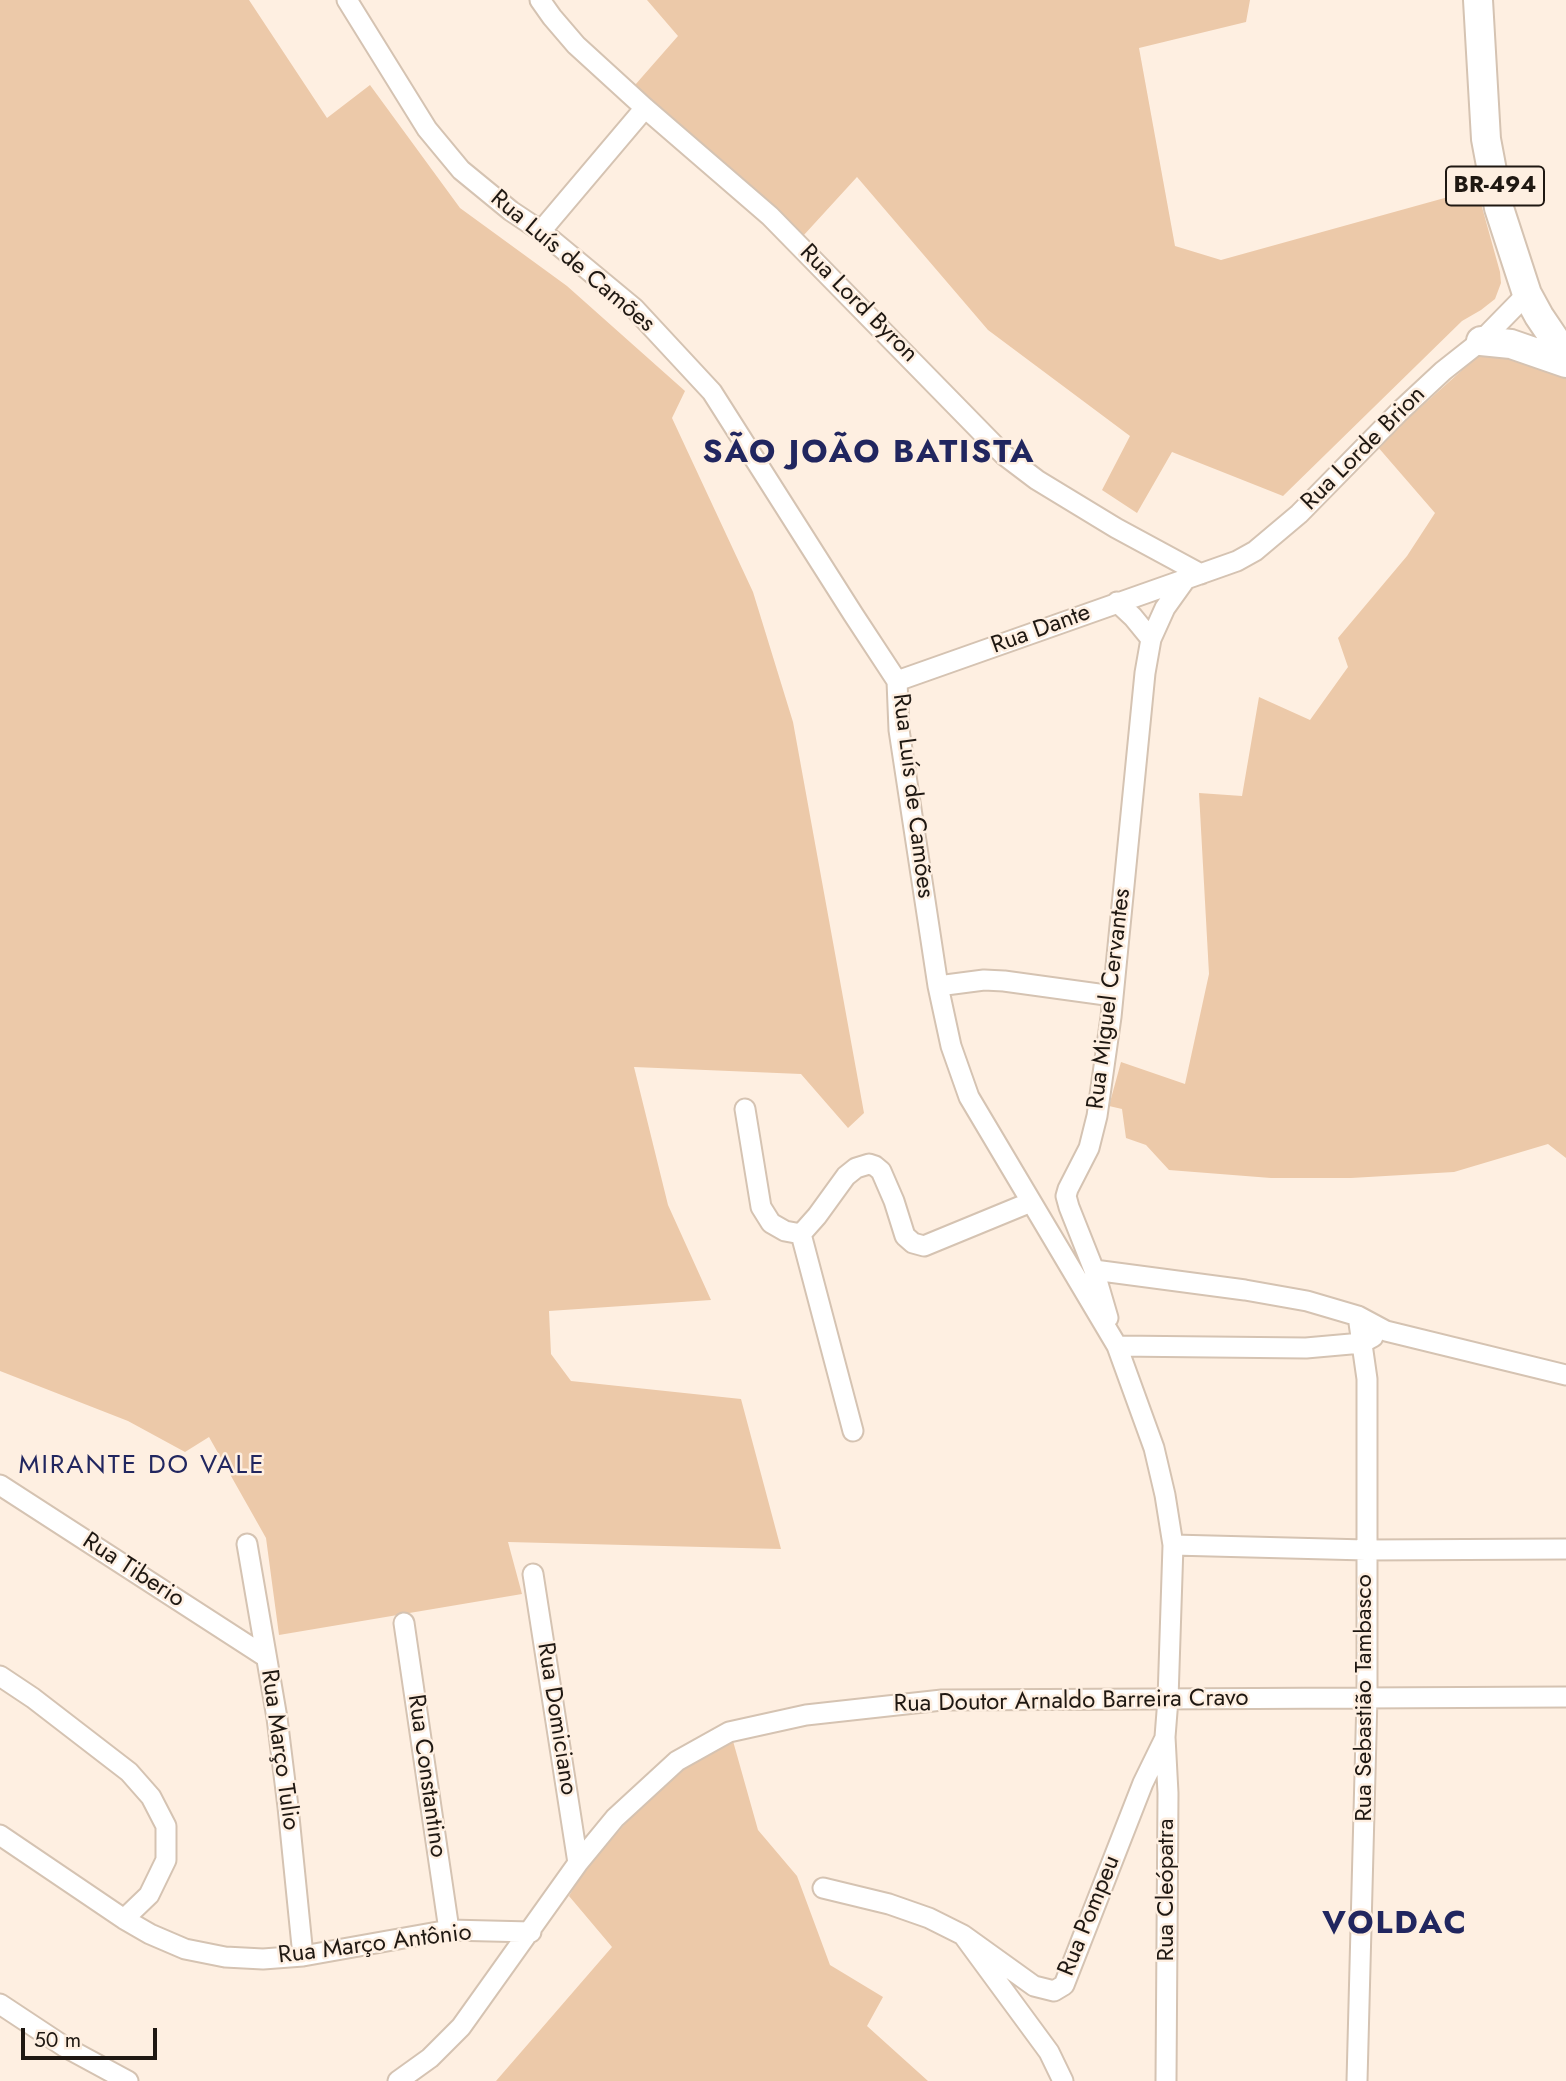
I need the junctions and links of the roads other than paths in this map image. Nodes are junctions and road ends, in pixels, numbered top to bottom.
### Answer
1 (347, 0) edge
2 (540, 0) edge
3 (1478, 0) edge
4 (645, 108) junction
5 (541, 231) junction
6 (1527, 294) junction
7 (1480, 341) junction
8 (1566, 356) edge
9 (1566, 363) edge
10 (1193, 577) junction
11 (1117, 602) junction
12 (1151, 639) junction
13 (897, 681) junction
14 (938, 986) junction
15 (1114, 996) junction
16 (745, 1110) dead end
17 (1031, 1202) junction
18 (801, 1234) junction
19 (1094, 1270) junction
20 (1358, 1316) junction
21 (1387, 1331) junction
22 (1362, 1343) junction
23 (1117, 1346) junction
24 (1566, 1375) edge
25 (853, 1431) dead end
26 (0, 1485) edge
27 (247, 1544) dead end
28 (1173, 1545) junction
29 (1566, 1549) edge
30 (1366, 1550) junction
31 (533, 1574) dead end
32 (404, 1623) dead end
33 (266, 1657) junction
34 (0, 1676) edge
35 (1566, 1696) edge
36 (1367, 1697) junction
37 (1168, 1699) junction
38 (1165, 1737) junction
39 (1168, 1793) junction
40 (1131, 1815) junction
41 (0, 1835) edge
42 (579, 1863) junction
43 (822, 1888) dead end
44 (124, 1919) junction
45 (449, 1930) junction
46 (531, 1932) junction
47 (963, 1935) junction
48 (303, 1956) junction
49 (0, 2004) edge
50 (128, 2081) edge
51 (398, 2081) edge
52 (1063, 2081) edge
53 (1166, 2081) edge
54 (1357, 2081) edge

1 - 5 street, Rua Luís de Camões
2 - 4 street, Rua Lord Byron
3 - 6 highway, BR-494
4 - 5 street
4 - 10 street, Rua Lord Byron
5 - 13 street, Rua Luís de Camões
6 - 7 street, Rua Lorde Brion
6 - 8 highway, BR-494
7 - 9 highway
7 - 10 street, Rua Lorde Brion
10 - 11 street, Rua Dante
10 - 12 street, Rua Miguel Cervantes
11 - 12 street
11 - 13 street, Rua Dante
12 - 15 street, Rua Miguel Cervantes
13 - 14 street, Rua Luís de Camões
14 - 15 street
14 - 17 street, Rua Luís de Camões
15 - 19 street, Rua Miguel Cervantes
16 - 18 street
17 - 18 street
17 - 23 street, Rua Luís de Camões
18 - 25 street
19 - 20 street
19 - 23 street, Rua Miguel Cervantes
20 - 21 street
20 - 22 street, Rua Sebastião Tambasco
21 - 22 street
21 - 24 street
22 - 23 street
22 - 30 street, Rua Sebastião Tambasco
23 - 28 street, Rua Luís de Camões
26 - 33 street, Rua Tiberio
27 - 33 street, Rua Março Tulio
28 - 30 street
28 - 37 street, Rua Luís de Camões
29 - 30 street
30 - 36 street, Rua Sebastião Tambasco
31 - 42 street, Rua Domiciano
32 - 45 street, Rua Constantino
33 - 48 street, Rua Março Tulio
34 - 44 street
35 - 36 street, Rua Doutor Arnaldo Barreira Cravo
36 - 37 street, Rua Doutor Arnaldo Barreira Cravo
36 - 54 street, Rua Sebastião Tambasco
37 - 38 street, Rua Cleópatra
37 - 42 street, Rua Doutor Arnaldo Barreira Cravo
38 - 39 street, Rua Cleópatra
38 - 40 street, Rua Pompeu
39 - 40 street
39 - 53 street, Rua Cleópatra
40 - 47 street, Rua Pompeu
41 - 44 street, Rua Março Antônio
42 - 46 street, Rua Doutor Arnaldo Barreira Cravo
43 - 47 street, Rua Pompeu
44 - 48 street, Rua Março Antônio
45 - 46 street, Rua Março Antônio
45 - 48 street, Rua Março Antônio
46 - 51 street, Rua Doutor Arnaldo Barreira Cravo
47 - 52 street, Rua Pompeu
49 - 50 street

